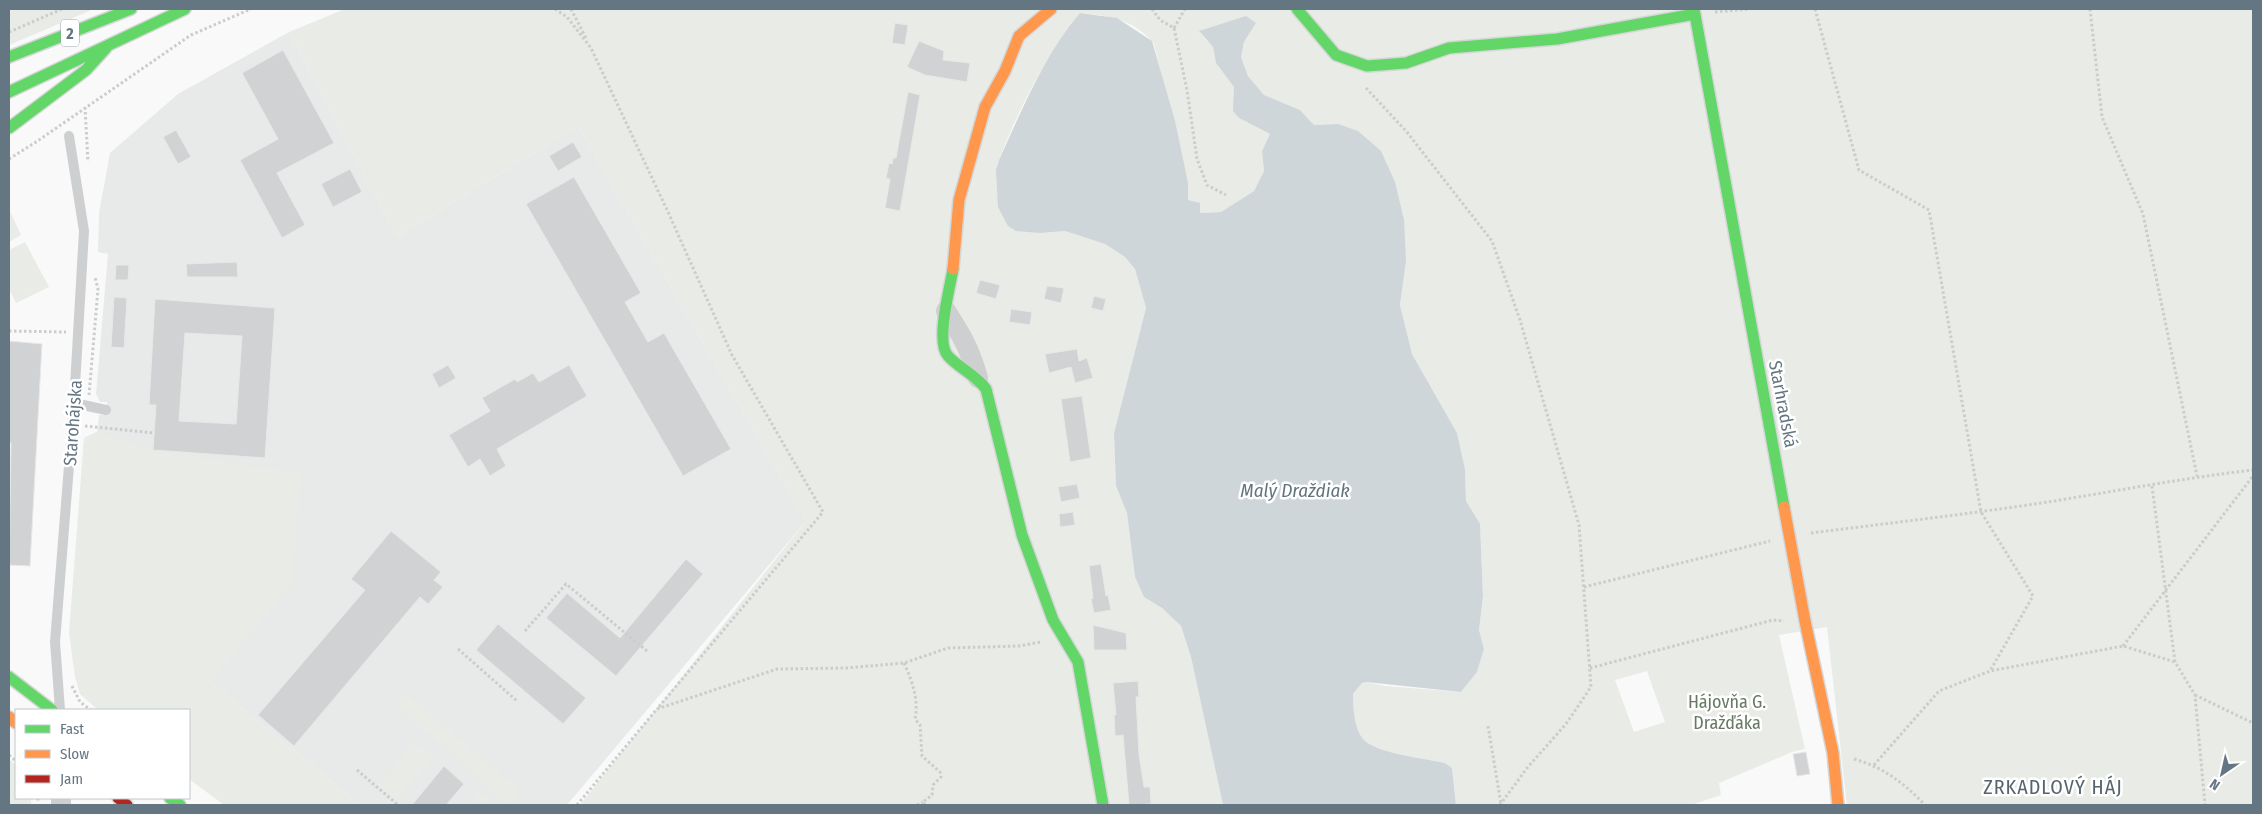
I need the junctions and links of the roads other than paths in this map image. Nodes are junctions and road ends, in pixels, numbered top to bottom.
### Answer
1 (130, 9) edge
2 (185, 9) edge
3 (1051, 9) edge
4 (1297, 9) edge
5 (1694, 12) edge
6 (114, 40) junction
7 (9, 57) edge
8 (9, 92) edge
9 (9, 128) edge
10 (69, 136) dead end
11 (946, 312) joint
12 (978, 378) joint
13 (74, 403) junction
14 (106, 410) dead end
15 (9, 677) edge
16 (51, 709) edge
17 (60, 709) edge
18 (1103, 805) edge
19 (1838, 805) edge

1 - 7 street, 2
2 - 6 street, 2
3 - 11 street
4 - 5 street
5 - 19 street, Starhradská
6 - 8 street, 2
6 - 9 street
10 - 13 lane, Starohájska
11 - 12 street
12 - 18 street
13 - 14 lane
13 - 17 lane, Starohájska
15 - 16 street

